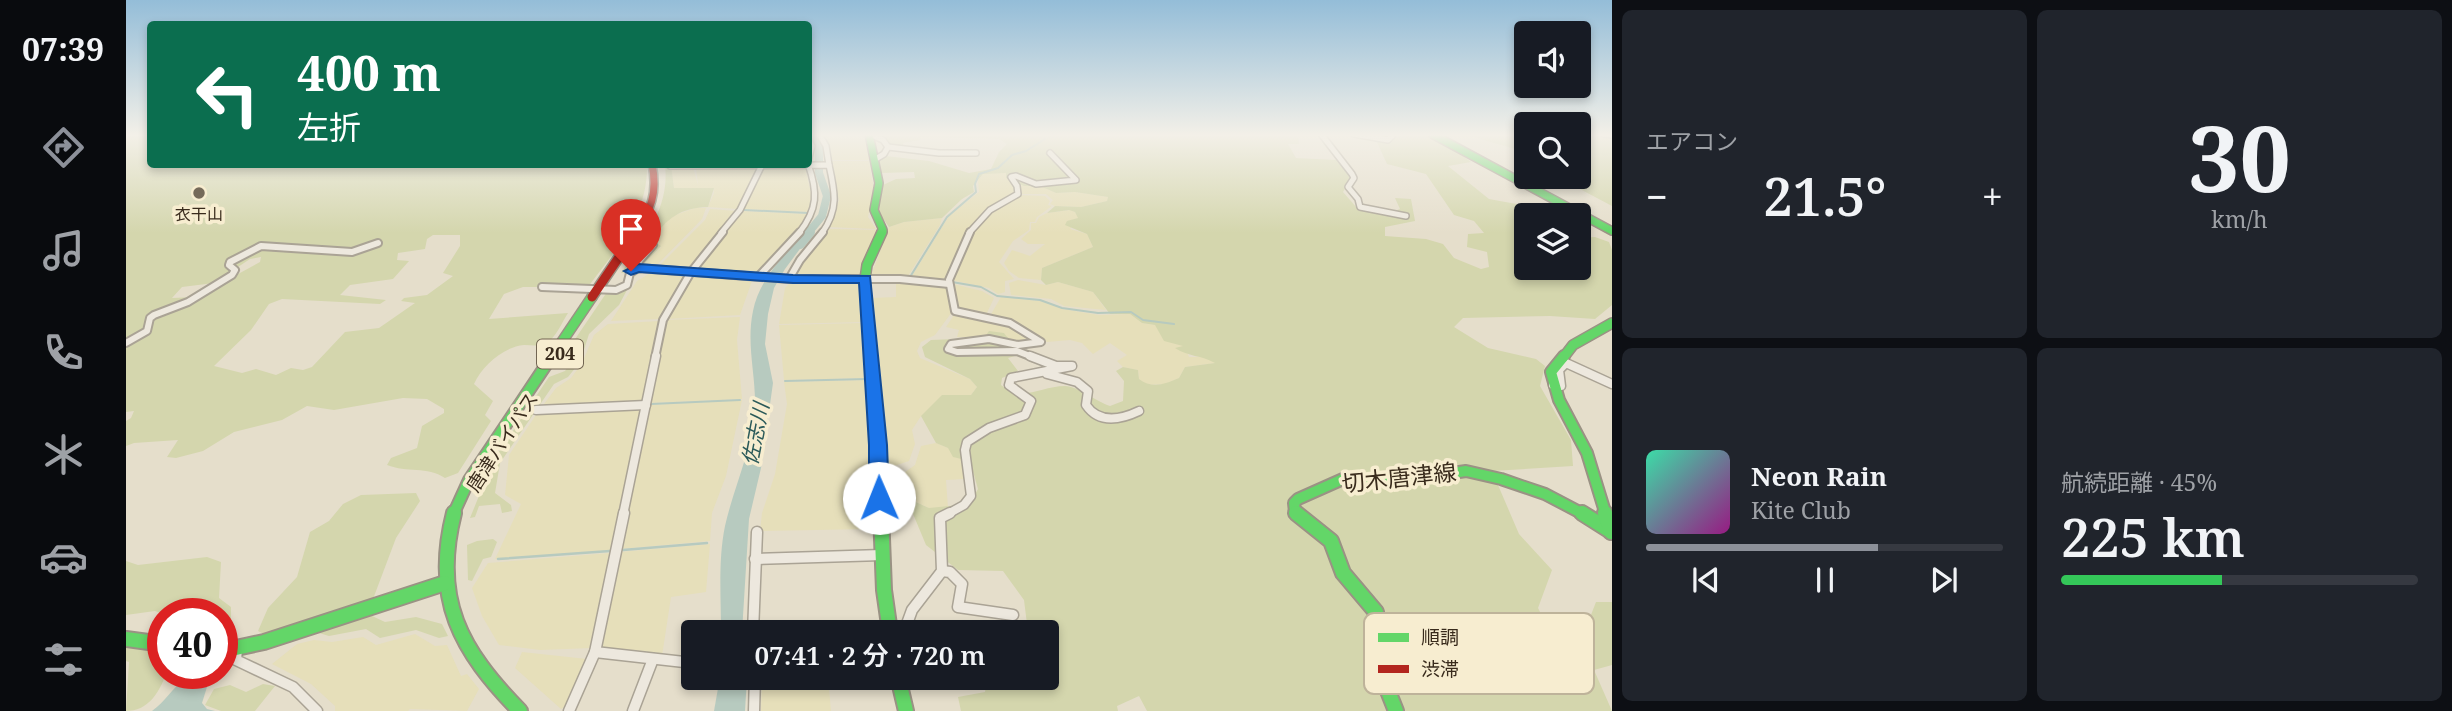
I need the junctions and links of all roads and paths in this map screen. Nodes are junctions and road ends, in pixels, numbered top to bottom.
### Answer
1 (829, 167) edge
2 (876, 167) edge
3 (1064, 167) edge
4 (1347, 167) edge
5 (1489, 167) edge
6 (653, 168) edge
7 (658, 168) edge
8 (760, 168) edge
9 (810, 168) edge
10 (1406, 216) dead end
11 (1612, 231) edge
12 (644, 239) dead end
13 (379, 243) dead end
14 (638, 268) junction
15 (691, 272) junction
16 (759, 276) junction
17 (789, 279) junction
18 (865, 279) junction
19 (949, 282) junction
20 (542, 288) dead end
21 (600, 290) junction
22 (1612, 323) edge
23 (126, 343) edge
24 (1043, 373) junction
25 (1612, 384) edge
26 (1552, 385) junction
27 (646, 405) junction
28 (536, 410) dead end
29 (1139, 411) dead end
30 (757, 532) dead end
31 (1612, 532) edge
32 (882, 555) junction
33 (755, 559) junction
34 (942, 571) junction
35 (445, 583) junction
36 (1376, 613) edge
37 (1013, 615) dead end
38 (753, 620) edge
39 (889, 620) edge
40 (909, 620) edge
41 (126, 639) edge
42 (147, 642) edge
43 (238, 649) edge
44 (595, 652) junction
45 (653, 659) junction
46 (238, 662) edge
47 (681, 662) edge
48 (755, 690) edge
49 (901, 690) edge
50 (1389, 694) edge
51 (317, 711) edge
52 (520, 711) edge
53 (569, 711) edge
54 (634, 711) edge
55 (754, 711) edge
56 (906, 711) edge
57 (1396, 711) edge

1 - 17 street
2 - 18 main road
3 - 19 street
4 - 10 street
5 - 11 main road
6 - 21 main road, 唐津バイパス / 204
7 - 21 main road, 唐津バイパス / 204
8 - 15 street
9 - 16 street
12 - 14 street
13 - 23 street
14 - 15 street
14 - 21 street
15 - 16 street
15 - 27 street
16 - 17 street
17 - 18 street
18 - 19 street
18 - 32 main road
19 - 24 street
20 - 21 street
21 - 35 main road, 唐津バイパス / 204
22 - 26 main road
24 - 29 street
24 - 34 street
25 - 26 street
26 - 31 main road
27 - 28 street
27 - 44 street
30 - 33 street
31 - 36 main road, 切木唐津線
32 - 33 street
32 - 39 main road
33 - 38 street
34 - 37 street
34 - 40 street
35 - 43 main road
35 - 52 main road, 唐津バイパス / 204
41 - 42 main road
44 - 45 street
44 - 53 street
45 - 47 street
45 - 54 street
46 - 51 street
48 - 55 street
49 - 56 main road
50 - 57 main road, 切木唐津線

